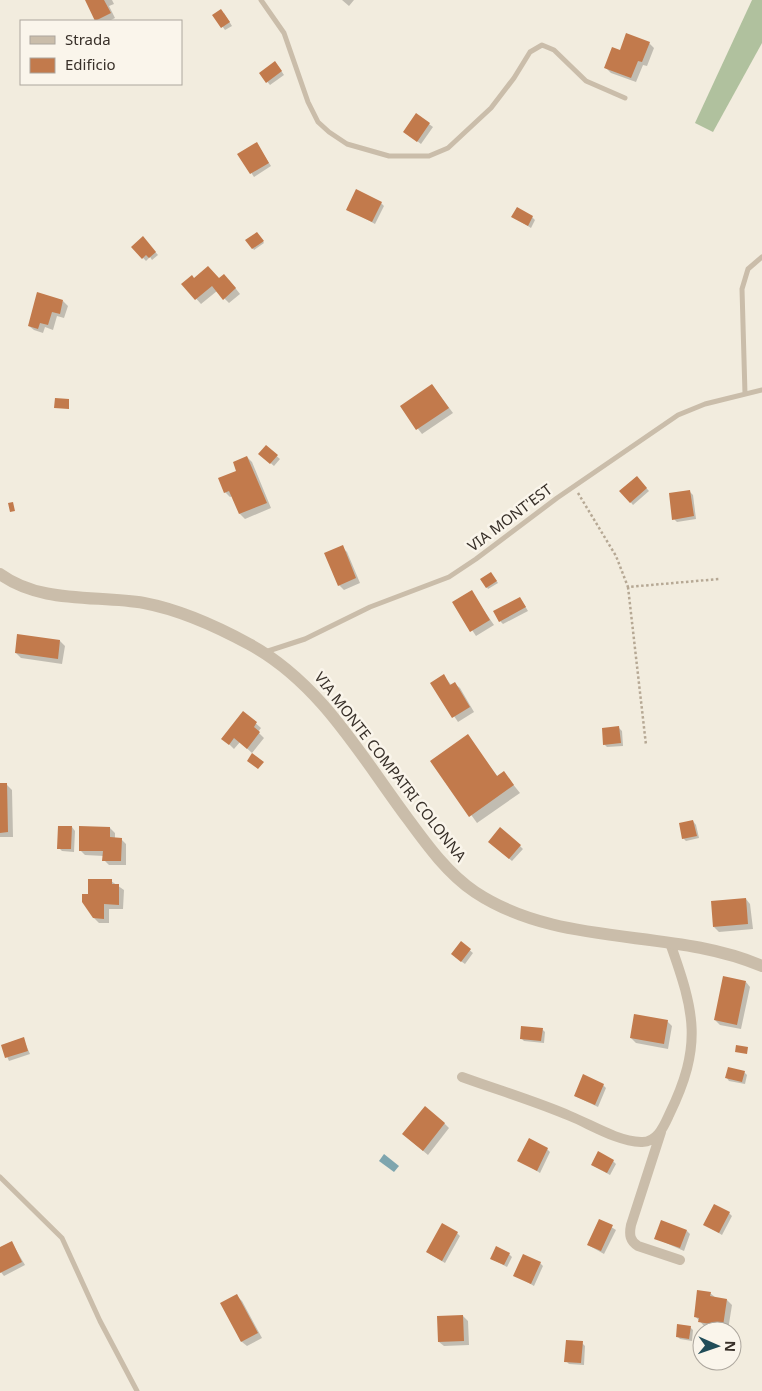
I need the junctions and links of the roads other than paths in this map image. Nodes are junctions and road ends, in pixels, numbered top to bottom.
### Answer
1 (261, 0) edge
2 (625, 98) dead end
3 (762, 257) edge
4 (762, 390) edge
5 (745, 394) junction
6 (0, 574) edge
7 (264, 652) junction
8 (670, 943) junction
9 (762, 966) edge
10 (462, 1077) dead end
11 (661, 1132) junction
12 (0, 1176) edge
13 (680, 1260) dead end
14 (137, 1391) edge

1 - 2 lane
3 - 5 lane
4 - 5 lane, VIA MONT'EST
5 - 7 lane, VIA MONT'EST
6 - 7 street, VIA MONTE COMPATRI COLONNA
7 - 8 street, VIA MONTE COMPATRI COLONNA
8 - 9 street, VIA MONTE COMPATRI COLONNA
8 - 11 street
10 - 11 street
11 - 13 street
12 - 14 lane

